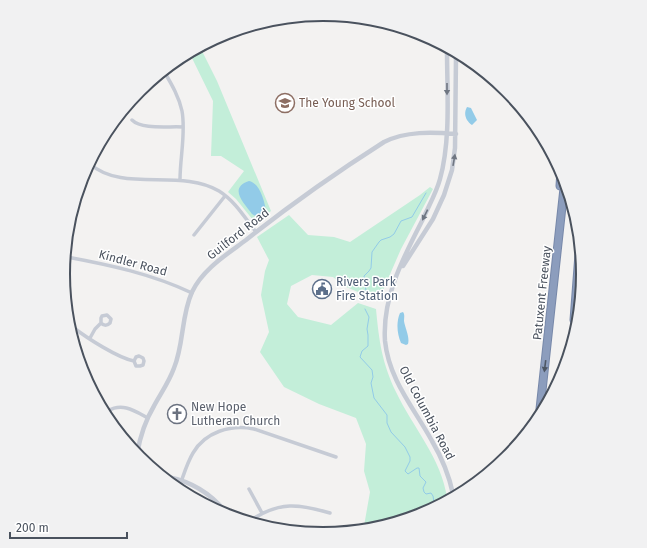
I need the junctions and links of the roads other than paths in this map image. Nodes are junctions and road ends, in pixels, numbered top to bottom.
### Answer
1 (447, 53) edge
2 (456, 59) edge
3 (166, 76) edge
4 (132, 120) dead end
5 (183, 127) junction
6 (447, 133) junction
7 (456, 134) junction
8 (95, 167) edge
9 (180, 180) junction
10 (560, 186) edge
11 (563, 194) edge
12 (225, 196) junction
13 (256, 232) junction
14 (194, 235) dead end
15 (71, 258) edge
16 (557, 258) junction
17 (399, 271) junction
18 (192, 293) junction
19 (101, 323) dead end
20 (77, 330) edge
21 (90, 338) junction
22 (134, 361) dead end
23 (540, 405) edge
24 (110, 410) edge
25 (148, 418) junction
26 (139, 447) edge
27 (336, 457) dead end
28 (181, 483) edge
29 (249, 489) dead end
30 (452, 492) edge
31 (219, 504) edge
32 (262, 513) junction
33 (330, 513) dead end
34 (256, 517) edge

1 -> 6 street, Old Columbia Road
2 - 7 street, Old Columbia Road
3 - 5 street
4 - 5 street
5 - 9 street
6 - 7 street, Guilford Road
6 - 13 street, Guilford Road
6 -> 17 street, Old Columbia Road
17 -> 7 street, Old Columbia Road
8 - 9 street
9 - 12 street
10 - 16 highway
11 - 16 highway, Patuxent Freeway
12 - 13 street
12 - 14 street
13 - 18 street, Guilford Road
15 - 18 street, Kindler Road
16 -> 23 highway, Patuxent Freeway
17 - 30 street, Old Columbia Road
18 - 25 street, Guilford Road
19 - 21 street
20 - 21 street
21 - 22 street
24 - 25 street
25 - 26 street, Guilford Road
27 - 28 street
28 - 31 street
29 - 32 street
32 - 33 street
32 - 34 street

